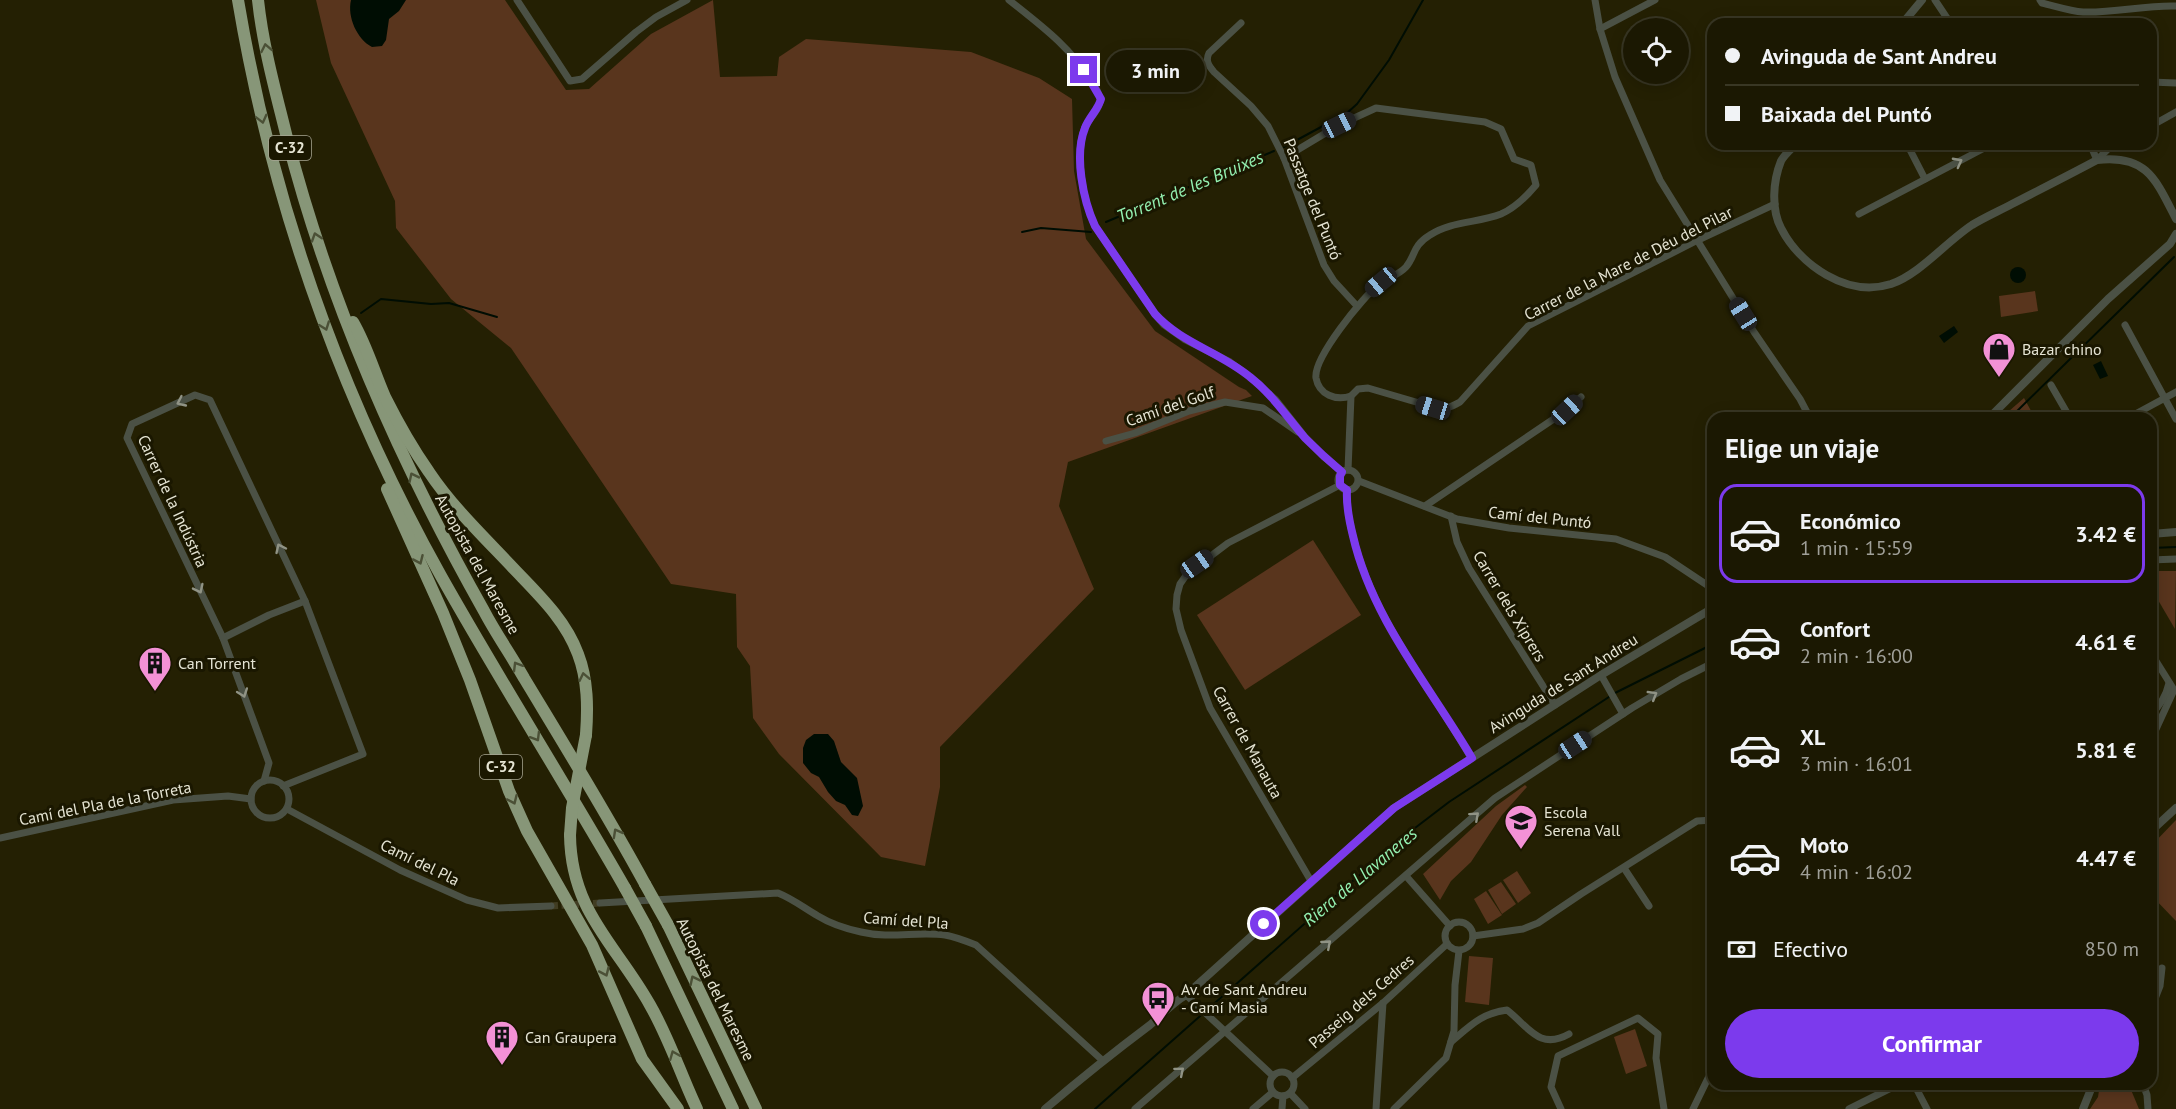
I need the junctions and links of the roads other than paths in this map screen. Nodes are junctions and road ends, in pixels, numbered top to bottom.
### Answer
1 (238, 0) edge
2 (258, 0) edge
3 (517, 0) edge
4 (687, 0) edge
5 (1009, 0) edge
6 (1595, 0) edge
7 (1655, 0) edge
8 (1922, 0) edge
9 (1935, 0) edge
10 (2040, 0) edge
11 (2176, 6) edge
12 (1907, 18) edge
13 (1948, 18) edge
14 (1241, 23) dead end
15 (1600, 29) junction
16 (2157, 82) edge
17 (2176, 83) edge
18 (2176, 112) edge
19 (2157, 123) edge
20 (1790, 150) edge
21 (1910, 150) edge
22 (1980, 150) edge
23 (2093, 150) edge
24 (2107, 150) edge
25 (1284, 158) junction
26 (2097, 160) junction
27 (1924, 179) junction
28 (1775, 204) junction
29 (1859, 214) dead end
30 (2176, 219) edge
31 (2176, 234) edge
32 (1696, 241) junction
33 (335, 292) junction
34 (1357, 306) junction
35 (2125, 325) dead end
36 (2051, 385) dead end
37 (2176, 392) edge
38 (1351, 396) junction
39 (1581, 397) dead end
40 (2164, 398) junction
41 (358, 409) junction
42 (1807, 412) edge
43 (1995, 412) edge
44 (2067, 412) edge
45 (2139, 412) edge
46 (2176, 419) edge
47 (1305, 437) junction
48 (1106, 441) dead end
49 (1345, 471) junction
50 (1359, 481) junction
51 (1340, 485) junction
52 (1347, 490) junction
53 (1425, 506) junction
54 (1451, 516) junction
55 (2176, 532) edge
56 (2157, 534) edge
57 (2176, 559) edge
58 (2157, 560) edge
59 (1707, 585) edge
60 (304, 601) junction
61 (1707, 612) edge
62 (223, 638) junction
63 (2157, 662) edge
64 (1707, 666) edge
65 (1601, 675) junction
66 (2169, 683) junction
67 (1555, 705) junction
68 (2157, 706) edge
69 (1623, 714) junction
70 (2157, 727) edge
71 (1472, 758) junction
72 (264, 781) junction
73 (284, 786) junction
74 (251, 799) junction
75 (2176, 808) edge
76 (287, 809) junction
77 (1707, 820) edge
78 (2157, 825) edge
79 (0, 838) edge
80 (1624, 868) junction
81 (1406, 876) junction
82 (1311, 881) junction
83 (600, 903) tunnel mouth
84 (550, 906) tunnel mouth
85 (1649, 906) dead end
86 (1450, 926) junction
87 (1473, 936) junction
88 (1447, 944) junction
89 (1459, 951) junction
90 (2162, 968) dead end
91 (2157, 993) edge
92 (1186, 995) junction
93 (1383, 1003) junction
94 (1226, 1032) junction
95 (1569, 1034) dead end
96 (1451, 1042) junction
97 (1102, 1060) junction
98 (1273, 1076) junction
99 (1292, 1078) junction
100 (1707, 1080) edge
101 (1887, 1090) edge
102 (1917, 1090) edge
103 (2091, 1090) edge
104 (2145, 1090) edge
105 (1273, 1092) junction
106 (1287, 1094) junction
107 (678, 1109) edge
108 (697, 1109) edge
109 (732, 1109) edge
110 (756, 1109) edge
111 (1045, 1109) edge
112 (1135, 1109) edge
113 (1253, 1109) edge
114 (1282, 1109) edge
115 (1305, 1109) edge
116 (1376, 1109) edge
117 (1394, 1109) edge
118 (1561, 1109) edge
119 (1664, 1109) edge
120 (1693, 1109) edge
121 (1849, 1109) edge
122 (1927, 1109) edge
123 (2083, 1109) edge
124 (2148, 1109) edge

1 -> 41 highway, C-32
33 -> 2 highway, Autopista del Maresme / C-32
3 - 4 street
5 - 47 street
6 - 15 street
7 - 15 street
8 - 12 street
9 - 13 street
10 - 11 street
14 - 25 street, Passatge del Puntó
15 - 32 street
16 - 17 street
18 - 19 street
20 - 28 street
21 - 27 street
27 -> 22 street
23 - 26 street
24 - 26 street
25 - 34 street, Passatge del Puntó
25 - 34 street
26 - 28 street
26 - 30 street
27 - 29 street
28 - 32 street, Carrer de la Mare de Déu del Pilar
31 - 43 street
32 - 38 street, Carrer de la Mare de Déu del Pilar
32 - 42 street
108 -> 33 highway, C-32, bridge
110 -> 33 highway, Autopista del Maresme / C-32, bridge
34 - 38 street
35 - 40 street
36 - 44 street
37 - 40 street
38 - 49 street
39 - 53 street
40 - 45 street
40 - 46 street
41 -> 107 highway, C-32
41 -> 109 highway, C-32, bridge
47 - 48 street, Camí del Golf
47 - 49 street
49 - 50 street
49 - 51 street
50 - 52 street
50 - 53 street, Camí del Puntó
51 - 52 street
51 - 82 street, Carrer de Manauta
52 - 71 street
53 - 54 street, Camí del Puntó
54 - 59 street, Camí del Puntó
54 - 67 street, Carrer dels Xiprers
55 - 56 street
57 - 58 street
60 - 62 street
60 -> 62 street, Carrer de la Indústria
60 - 73 street, Carrer de la Indústria
61 - 65 street, Avinguda de Sant Andreu
62 -> 72 street, Carrer de la Indústria
63 - 66 street
69 -> 64 street
65 - 67 street, Avinguda de Sant Andreu
65 - 69 street
66 - 68 street
66 - 70 street
67 - 71 street, Avinguda de Sant Andreu
81 -> 69 street
71 - 82 street, Avinguda de Sant Andreu
72 - 73 street
72 - 74 street
73 - 76 street
74 - 76 street
74 - 79 street, Camí del Pla de la Torreta
75 - 78 street
76 - 84 street, Camí del Pla
77 - 80 street
80 - 85 street
80 - 87 street
81 - 86 street
94 -> 81 street
82 - 92 street, Avinguda de Sant Andreu
83 - 97 street, Camí del Pla
86 - 87 street
86 - 88 street
87 - 89 street
88 - 89 street
88 - 93 street, Passeig dels Cedres
89 - 96 street
90 - 91 street
92 - 94 street
92 - 97 street, Avinguda de Sant Andreu
93 - 99 street, Passeig dels Cedres
93 - 116 street
94 - 98 street
112 -> 94 street
95 - 96 street
96 - 117 street
97 - 111 street, Avinguda de Sant Andreu
98 - 99 street
98 - 105 street
99 - 106 street
100 - 120 street
101 - 121 street
102 - 122 street
103 - 123 street
104 - 124 street
105 - 106 street
105 - 113 street
106 - 114 street
106 - 115 street
118 - 119 street

